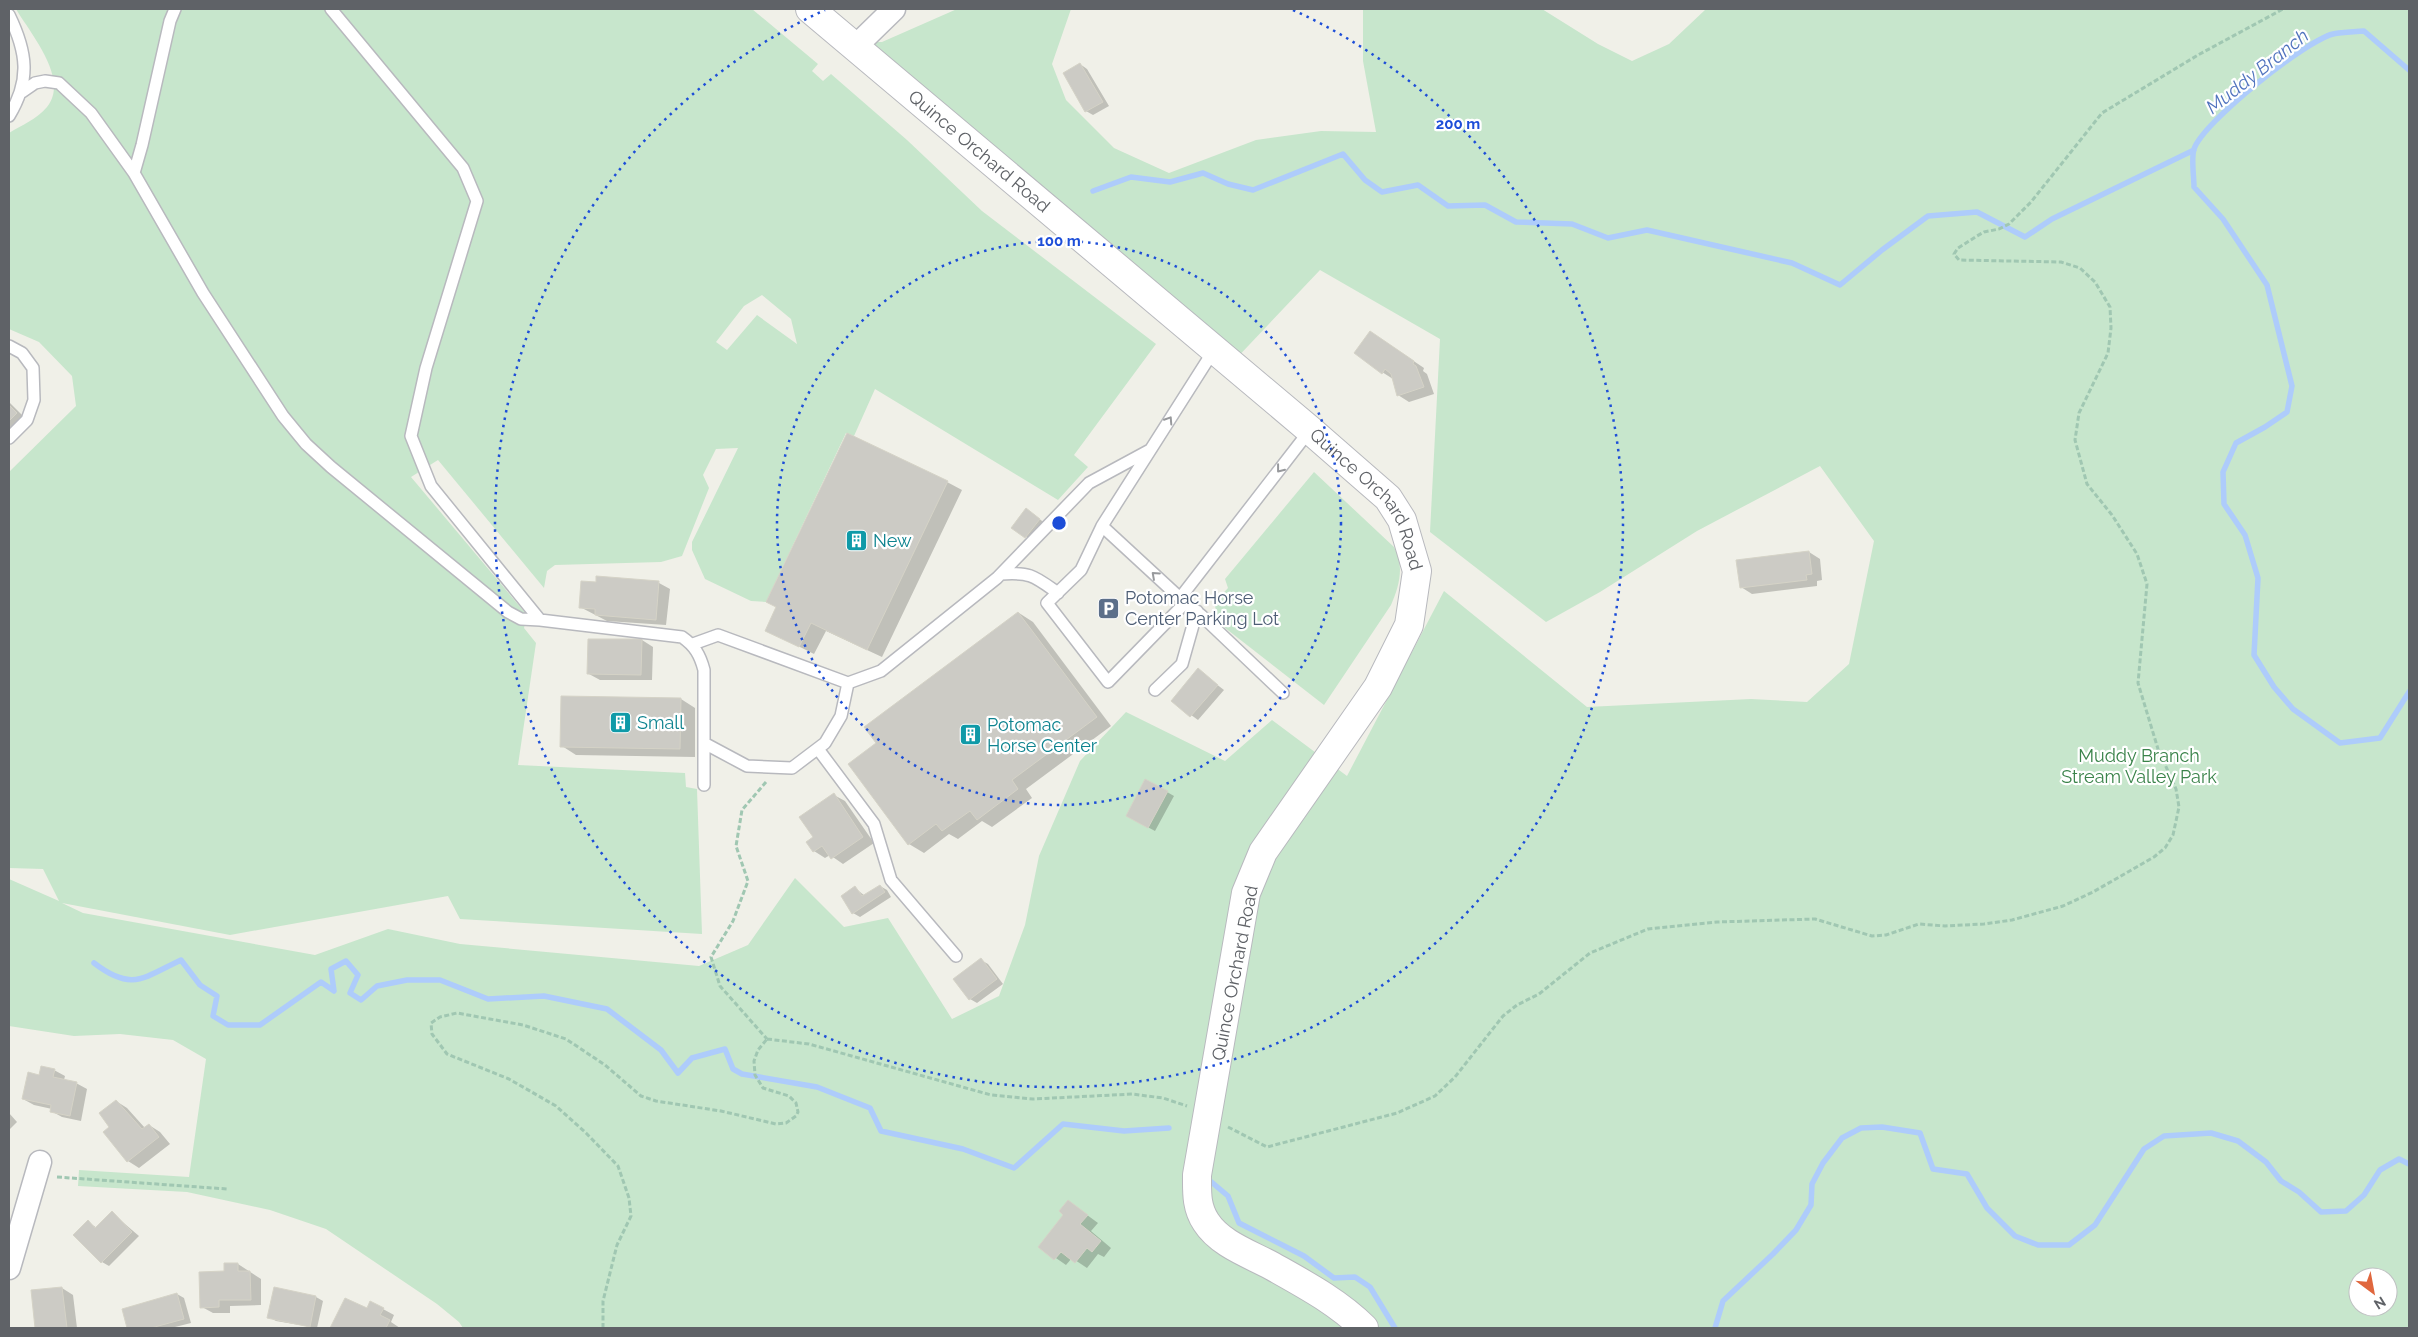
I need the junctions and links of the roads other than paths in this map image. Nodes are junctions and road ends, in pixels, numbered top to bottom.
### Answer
1 (175, 9) edge
2 (331, 9) edge
3 (810, 9) edge
4 (894, 9) edge
5 (9, 16) edge
6 (855, 47) junction
7 (22, 92) junction
8 (9, 116) edge
9 (134, 173) junction
10 (9, 346) edge
11 (1214, 350) junction
12 (1310, 430) junction
13 (9, 438) edge
14 (1150, 450) junction
15 (1102, 526) junction
16 (1001, 574) junction
17 (1058, 593) junction
18 (1183, 600) junction
19 (1196, 611) junction
20 (540, 620) junction
21 (693, 644) junction
22 (848, 683) junction
23 (1155, 690) dead end
24 (1282, 694) dead end
25 (704, 743) junction
26 (818, 748) junction
27 (704, 785) dead end
28 (956, 956) dead end
29 (38, 1169) road end
30 (9, 1268) edge
31 (1364, 1328) edge

1 - 9 lane
2 - 20 lane
3 - 6 street, Quince Orchard Road
4 - 6 street
5 - 7 lane
6 - 11 street, Quince Orchard Road
7 - 8 lane
7 - 9 lane
9 - 20 lane
10 - 13 lane
11 - 12 street, Quince Orchard Road
14 -> 11 lane
12 -> 18 lane
12 - 31 street, Quince Orchard Road
14 - 15 lane
14 - 16 lane
15 - 17 lane
18 -> 15 lane
16 - 17 lane
16 - 22 lane
17 - 18 lane
18 - 19 lane
19 - 23 lane
19 - 24 lane
20 - 21 lane
21 - 22 lane
21 - 25 lane
22 - 26 lane
25 - 26 lane
25 - 27 lane
26 - 28 lane
29 - 30 street

